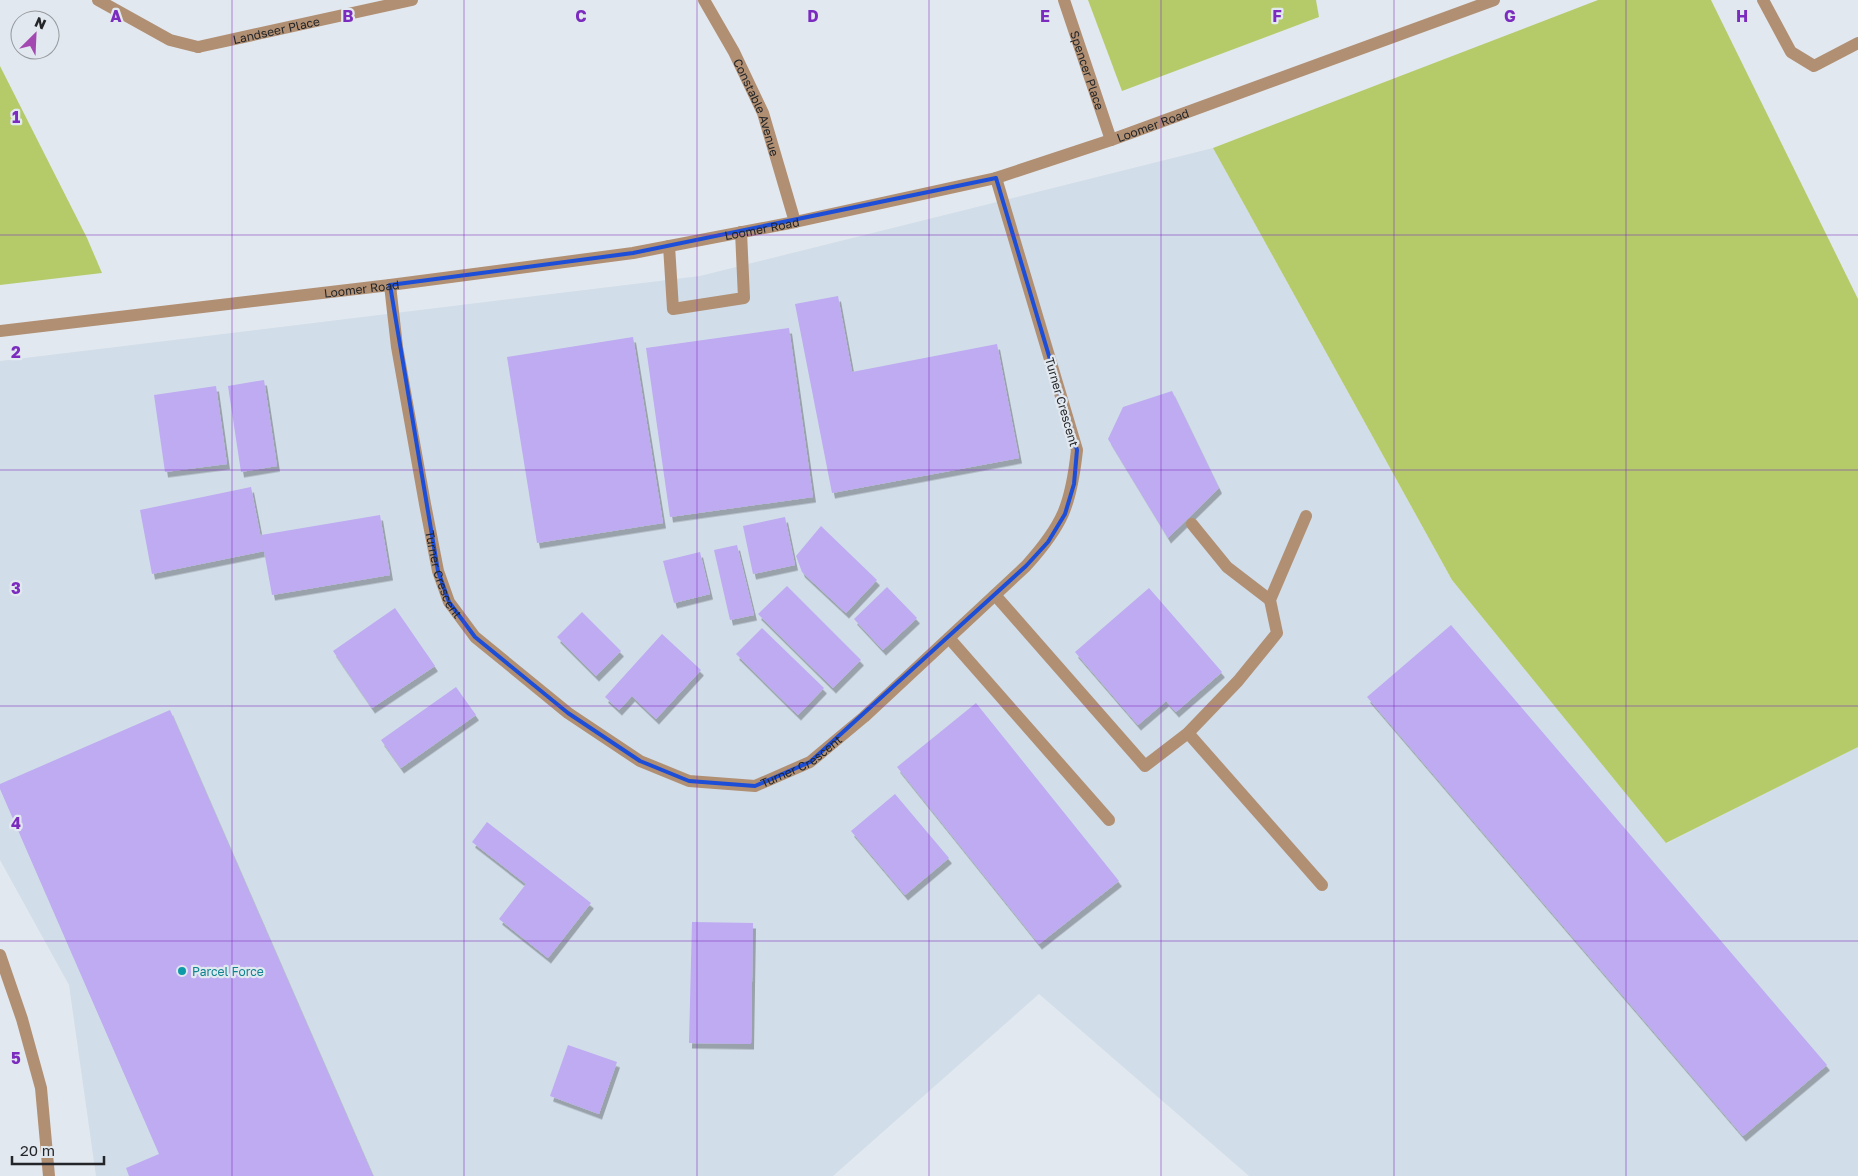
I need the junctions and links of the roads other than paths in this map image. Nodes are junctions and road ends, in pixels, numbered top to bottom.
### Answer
1 (98, 0) edge
2 (412, 0) edge
3 (704, 0) edge
4 (1064, 0) edge
5 (1763, 0) edge
6 (1491, 1) edge
7 (1858, 43) edge
8 (1111, 140) junction
9 (996, 178) junction
10 (795, 222) junction
11 (741, 232) junction
12 (669, 246) junction
13 (390, 285) junction
14 (0, 331) edge
15 (1306, 516) dead end
16 (1192, 524) dead end
17 (995, 595) junction
18 (1270, 600) junction
19 (949, 638) junction
20 (1188, 734) junction
21 (1109, 820) dead end
22 (1322, 885) dead end
23 (0, 955) edge
24 (49, 1176) edge

1 - 2 street, Landseer Place
3 - 10 street, Constable Avenue
4 - 8 street, Spencer Place
5 - 7 street
6 - 8 street, Loomer Road
8 - 9 street, Loomer Road
9 - 10 street, Loomer Road
9 - 17 street, Turner Crescent
10 - 11 street, Loomer Road
11 - 12 street, Loomer Road
11 - 12 street
12 - 13 street, Loomer Road
13 - 14 street, Loomer Road
13 - 19 street, Turner Crescent
15 - 18 street
16 - 18 street
17 - 19 street, Turner Crescent
17 - 20 street
18 - 20 street
19 - 21 street
20 - 22 street
23 - 24 street

